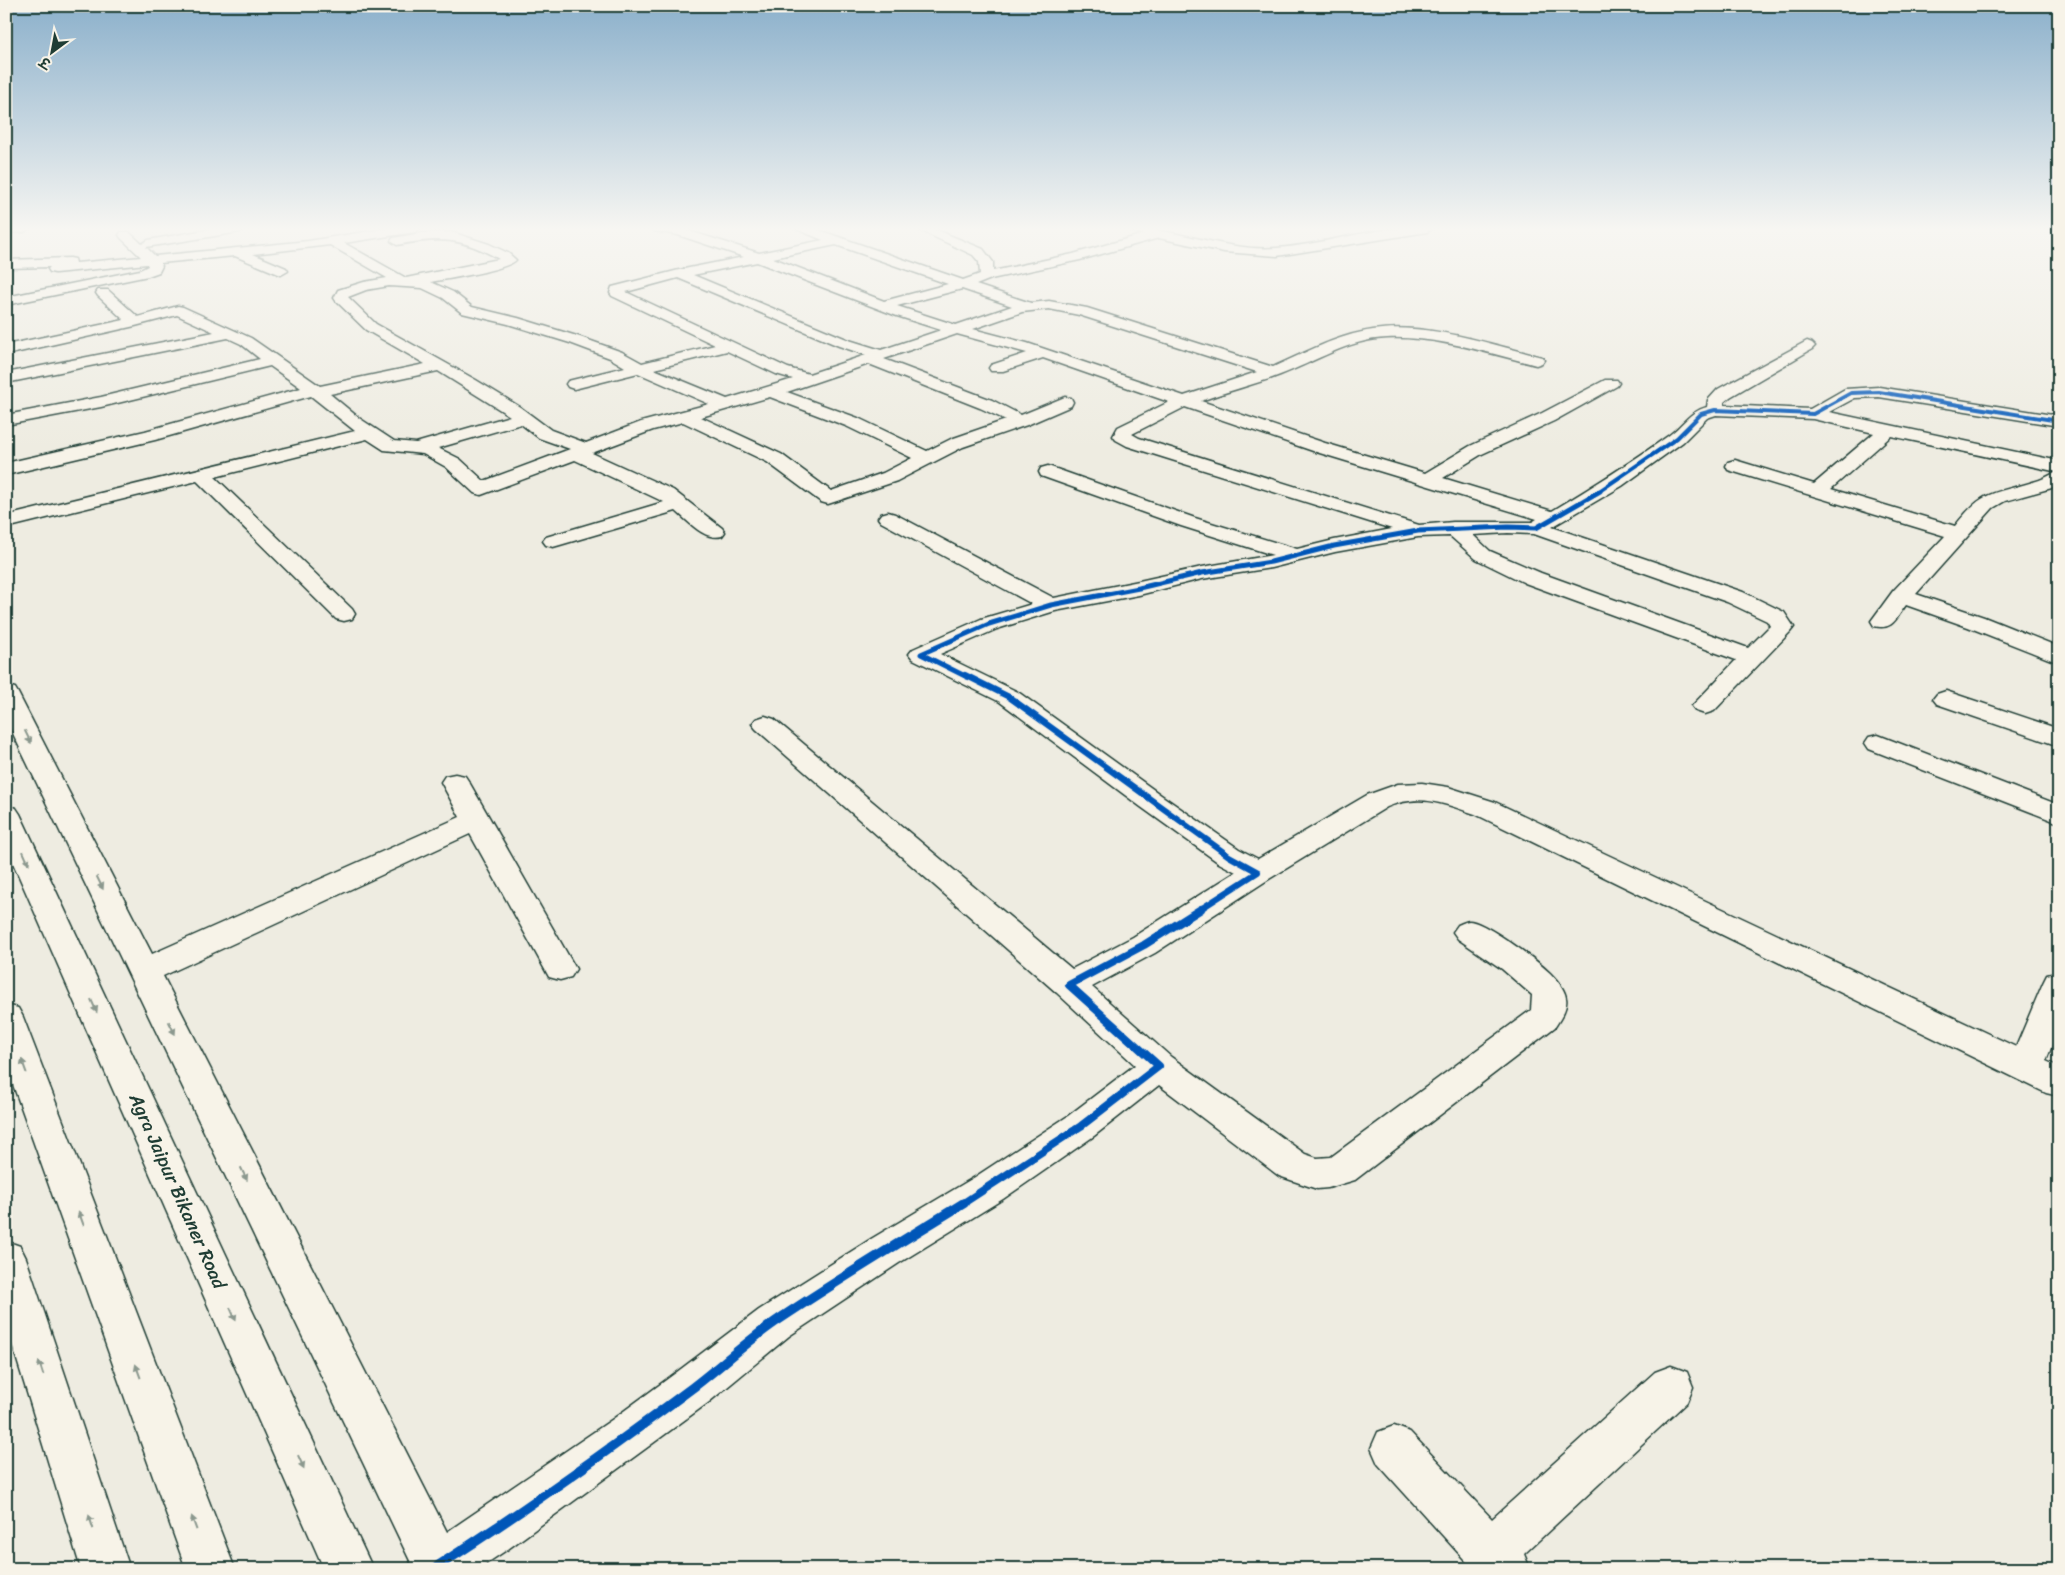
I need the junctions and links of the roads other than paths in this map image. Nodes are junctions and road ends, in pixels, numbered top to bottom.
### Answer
1 (112, 302) edge
2 (345, 302) edge
3 (455, 302) edge
4 (635, 302) edge
5 (745, 302) edge
6 (875, 302) edge
7 (898, 302) edge
8 (1014, 302) edge
9 (884, 305) junction
10 (1030, 307) junction
11 (135, 322) junction
12 (955, 329) junction
13 (231, 333) junction
14 (729, 346) junction
15 (1806, 346) dead end
16 (6, 350) edge
17 (1043, 353) junction
18 (876, 357) junction
19 (274, 360) junction
20 (1536, 360) dead end
21 (440, 366) junction
22 (639, 368) junction
23 (997, 368) dead end
24 (1273, 372) junction
25 (6, 378) edge
26 (810, 379) junction
27 (1611, 383) dead end
28 (574, 384) dead end
29 (316, 391) junction
30 (772, 392) junction
31 (1066, 402) dead end
32 (1189, 402) junction
33 (724, 404) junction
34 (1715, 410) junction
35 (1813, 414) junction
36 (685, 416) junction
37 (524, 418) junction
38 (6, 420) edge
39 (1021, 421) junction
40 (2059, 422) edge
41 (1888, 430) junction
42 (370, 433) junction
43 (417, 448) junction
44 (582, 451) junction
45 (926, 458) junction
46 (1735, 466) dead end
47 (2059, 467) edge
48 (6, 469) edge
49 (1048, 472) dead end
50 (201, 474) junction
51 (2059, 478) edge
52 (1429, 479) junction
53 (1816, 491) junction
54 (680, 504) junction
55 (888, 518) dead end
56 (6, 522) edge
57 (1545, 523) junction
58 (1453, 528) junction
59 (1418, 531) junction
60 (715, 532) dead end
61 (1959, 534) junction
62 (554, 541) dead end
63 (1296, 556) junction
64 (1901, 596) junction
65 (1051, 605) junction
66 (344, 614) dead end
67 (1882, 621) dead end
68 (2059, 656) edge
69 (1753, 658) junction
70 (6, 693) edge
71 (1946, 699) dead end
72 (1705, 706) dead end
73 (766, 724) dead end
74 (2059, 738) edge
75 (1878, 743) dead end
76 (455, 782) dead end
77 (6, 814) edge
78 (2059, 815) edge
79 (477, 820) junction
80 (1258, 872) junction
81 (1469, 932) dead end
82 (560, 970) dead end
83 (144, 971) junction
84 (2059, 983) edge
85 (1069, 984) junction
86 (6, 1017) edge
87 (1159, 1066) junction
88 (2026, 1067) junction
89 (2059, 1083) edge
90 (6, 1258) edge
91 (1671, 1386) dead end
92 (1394, 1448) dead end
93 (1499, 1560) edge
94 (439, 1567) edge
95 (106, 1569) edge
96 (212, 1569) edge
97 (349, 1569) edge

1 - 11 main road
2 - 21 main road
3 - 22 main road
4 - 14 main road
5 - 18 main road
6 - 9 main road
7 - 9 main road
8 - 10 main road
9 - 12 main road
10 - 12 main road
10 - 24 main road
11 - 13 main road
11 - 16 main road
12 - 17 main road
12 - 18 main road
13 - 19 main road
13 - 25 main road
14 - 22 main road
14 - 26 main road
15 - 34 main road
17 - 23 main road
17 - 32 main road
18 - 26 main road
18 - 39 main road
19 - 29 main road
19 - 38 main road
20 - 24 main road
21 - 29 main road
21 - 37 main road
22 - 28 main road
22 - 33 main road
24 - 32 main road
26 - 30 main road
27 - 52 main road
29 - 42 main road
29 - 48 main road
30 - 33 main road
30 - 45 main road
31 - 39 main road
32 - 52 main road
32 - 59 main road
33 - 36 main road
34 - 35 main road
34 - 57 main road
35 - 40 main road
35 - 41 main road
36 - 44 main road
36 - 45 main road
37 - 43 main road
37 - 44 main road
39 - 45 main road
41 - 47 main road
41 - 53 main road
42 - 43 main road
42 - 50 main road
43 - 44 main road
44 - 54 main road
46 - 53 main road
49 - 63 main road
50 - 56 main road
50 - 66 main road
51 - 61 main road
52 - 57 main road
53 - 61 main road
54 - 60 main road
54 - 62 main road
55 - 65 main road
57 - 58 main road
57 - 69 main road
58 - 59 main road
58 - 69 main road
59 - 63 main road
61 - 64 main road
63 - 65 main road
64 - 67 main road
64 - 68 main road
65 - 80 main road
69 - 72 main road
70 -> 83 main road
71 - 74 main road
73 - 85 main road
75 - 78 main road
76 - 79 main road
77 -> 97 main road, Agra Jaipur Bikaner Road
79 - 82 main road
79 - 83 main road
80 - 85 main road
80 - 88 main road
81 - 87 main road
83 -> 94 main road
84 - 88 main road
85 - 87 main road
96 -> 86 main road
87 - 94 main road
88 - 89 main road
95 -> 90 main road
91 - 93 main road
92 - 93 main road

